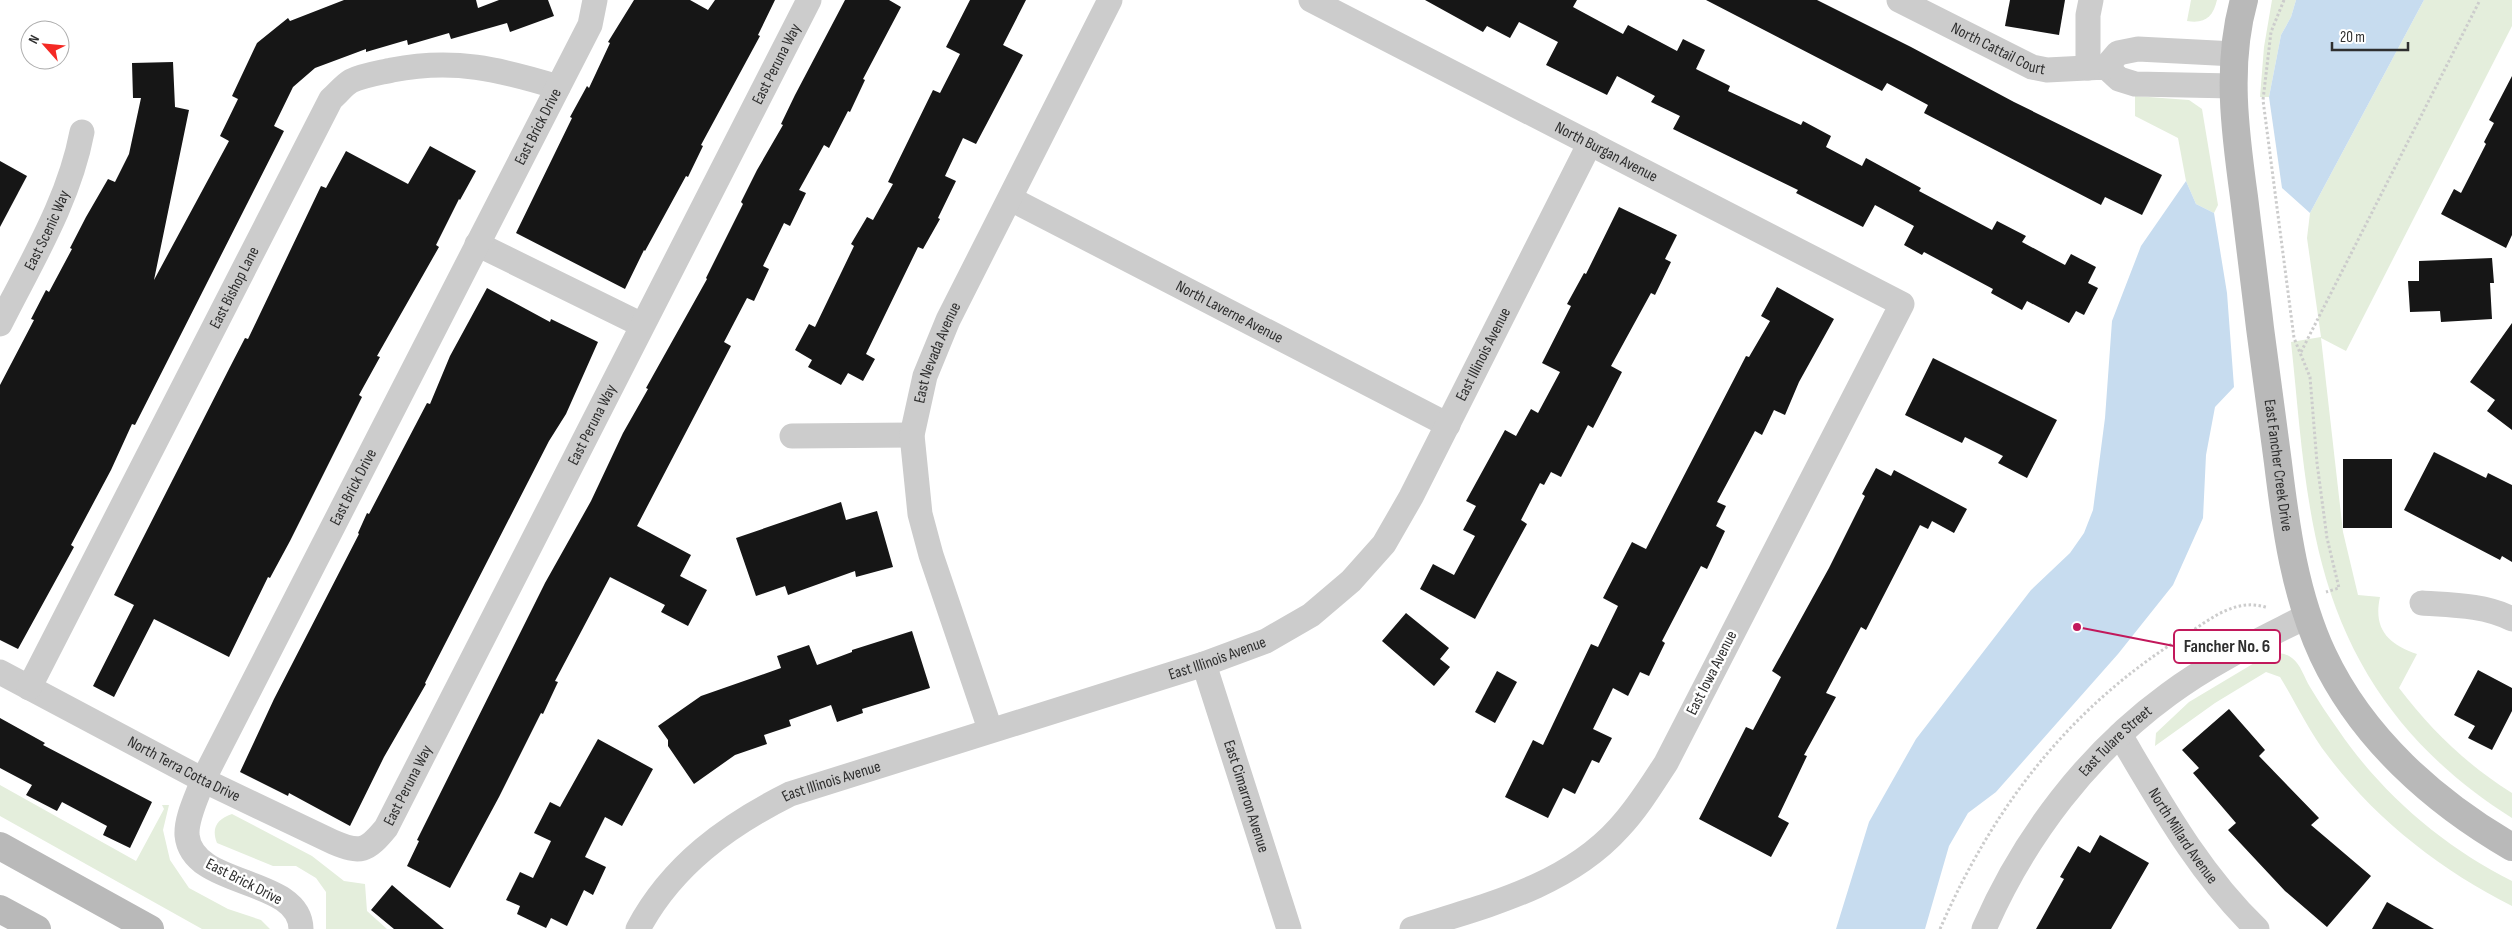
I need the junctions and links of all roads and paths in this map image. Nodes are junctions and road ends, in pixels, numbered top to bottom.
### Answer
1 (595, 0) edge
2 (809, 0) edge
3 (1110, 0) edge
4 (1311, 0) edge
5 (2091, 0) edge
6 (2244, 0) edge
7 (2284, 0) edge
8 (2480, 0) edge
9 (1902, 1) edge
10 (2234, 54) junction
11 (2097, 68) junction
12 (2233, 86) junction
13 (558, 87) junction
14 (82, 132) dead end
15 (1590, 143) junction
16 (1011, 200) junction
17 (477, 244) junction
18 (1902, 304) joint
19 (0, 324) edge
20 (642, 325) junction
21 (2301, 352) junction
22 (1448, 424) junction
23 (912, 435) junction
24 (792, 436) dead end
25 (2339, 588) dead end
26 (2422, 603) dead end
27 (2307, 616) junction
28 (2512, 619) edge
29 (1204, 664) junction
30 (0, 672) edge
31 (29, 688) junction
32 (990, 729) junction
33 (2120, 734) junction
34 (202, 780) junction
35 (0, 846) edge
36 (372, 846) joint
37 (2512, 848) edge
38 (0, 909) edge
39 (1456, 922) edge
40 (37, 929) edge
41 (150, 929) edge
42 (301, 929) edge
43 (638, 929) edge
44 (1288, 929) edge
45 (1412, 929) edge
46 (1984, 929) edge
47 (2257, 929) edge

1 - 13 street, East Brick Drive
2 - 20 street, East Peruna Way
3 - 16 street, East Nevada Avenue
4 - 15 street, North Burgan Avenue
5 - 11 street
6 - 10 street, East Fancher Creek Drive
7 - 21 path
8 - 21 path
9 - 11 street, North Cattail Court
10 - 11 street
10 - 12 street, East Fancher Creek Drive
11 - 12 street
12 - 27 street, East Fancher Creek Drive
13 - 17 street, East Brick Drive
13 - 31 street, East Bishop Lane
14 - 19 street, East Scenic Way
15 - 18 street, North Burgan Avenue
15 - 22 street, East Illinois Avenue
16 - 22 street, North Laverne Avenue
16 - 23 street, East Nevada Avenue
17 - 20 street
17 - 34 street, East Brick Drive
18 - 39 street, East Iowa Avenue
20 - 36 street, East Peruna Way
21 - 25 path
22 - 29 street, East Illinois Avenue
23 - 24 street
23 - 32 street, East Nevada Avenue
26 - 28 street
27 - 33 street, East Tulare Street
27 - 37 street, East Fancher Creek Drive
29 - 32 street, East Illinois Avenue
29 - 44 street, East Cimarron Avenue
30 - 31 street, North Terra Cotta Drive
31 - 34 street, North Terra Cotta Drive
32 - 43 street, East Illinois Avenue
33 - 46 street, East Tulare Street
33 - 47 street, North Millard Avenue
34 - 36 street, North Terra Cotta Drive
34 - 42 street, East Brick Drive
35 - 41 street
38 - 40 street
39 - 45 street, East Iowa Avenue

